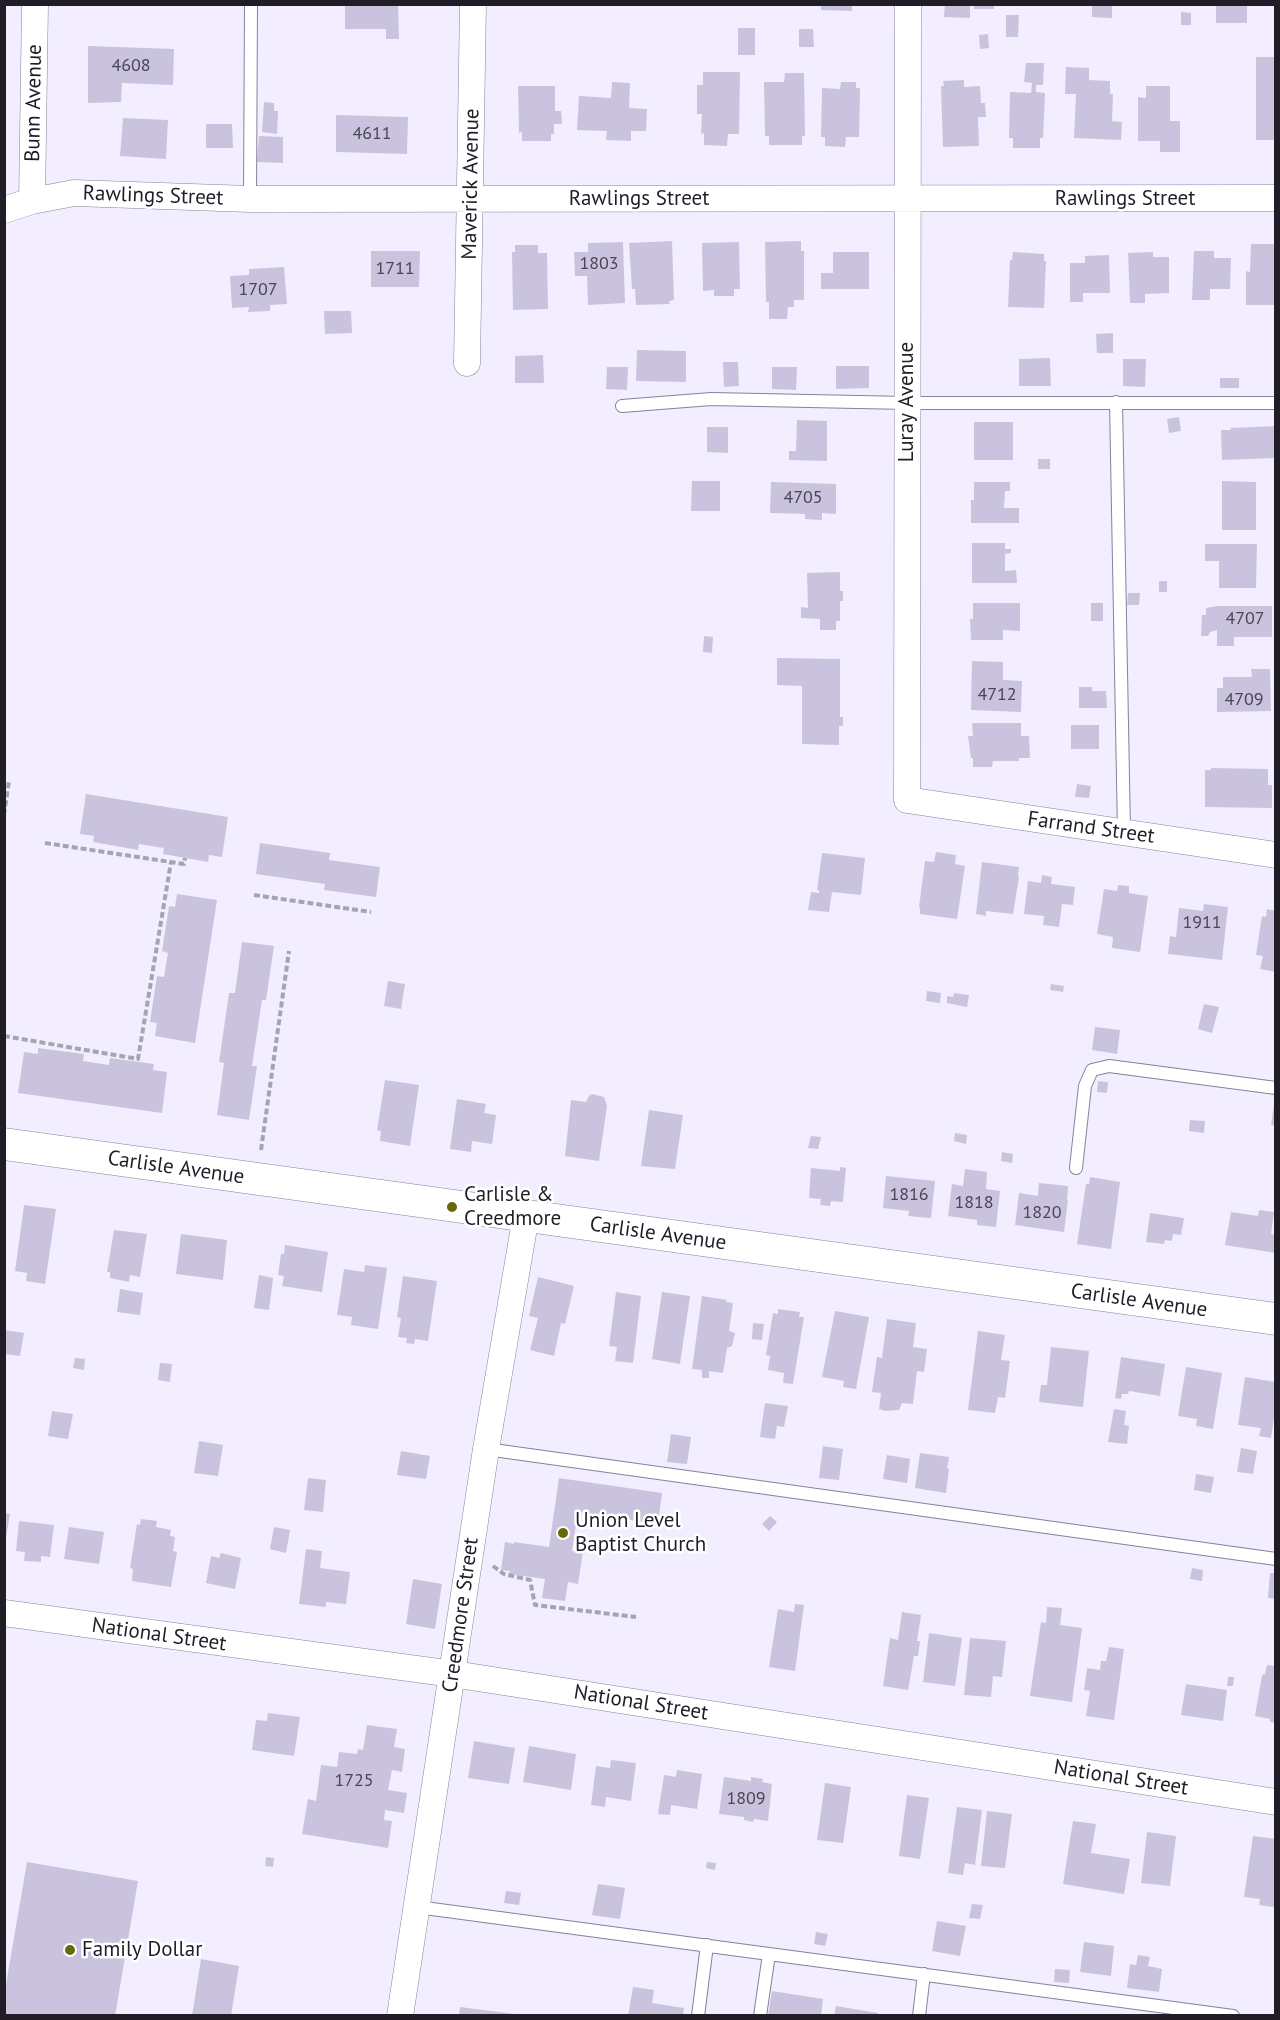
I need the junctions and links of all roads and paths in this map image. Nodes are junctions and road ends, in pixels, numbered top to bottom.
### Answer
1 (35, 4) edge
2 (251, 4) edge
3 (473, 4) edge
4 (908, 4) edge
5 (1275, 198) edge
6 (250, 199) junction
7 (471, 199) junction
8 (906, 200) junction
9 (33, 201) junction
10 (4, 210) edge
11 (467, 363) dead end
12 (1116, 402) junction
13 (907, 403) junction
14 (1275, 403) edge
15 (622, 406) dead end
16 (9, 781) dead end
17 (907, 800) joint
18 (4, 815) edge
19 (1124, 832) junction
20 (45, 843) dead end
21 (1275, 855) edge
22 (185, 858) dead end
23 (171, 862) junction
24 (254, 895) dead end
25 (371, 912) dead end
26 (290, 951) dead end
27 (4, 1036) edge
28 (1275, 1089) edge
29 (4, 1144) edge
30 (261, 1150) dead end
31 (1076, 1168) dead end
32 (526, 1216) junction
33 (1275, 1319) edge
34 (486, 1449) junction
35 (1275, 1559) edge
36 (486, 1560) dead end
37 (4, 1613) edge
38 (636, 1617) dead end
39 (453, 1674) junction
40 (1275, 1802) edge
41 (417, 1907) junction
42 (707, 1945) junction
43 (769, 1954) junction
44 (924, 1974) junction
45 (1147, 2010) edge
46 (400, 2016) edge
47 (698, 2016) edge
48 (760, 2016) edge
49 (919, 2016) edge
50 (1233, 2016) edge

1 - 9 street, Bunn Avenue
2 - 6 lane
3 - 7 street, Maverick Avenue
4 - 8 street, Luray Avenue
5 - 8 street, Rawlings Street
6 - 7 street, Rawlings Street
6 - 9 street, Rawlings Street
7 - 8 street, Rawlings Street
7 - 11 street, Maverick Avenue
8 - 13 street, Luray Avenue
9 - 10 street, Rawlings Street
12 - 13 lane
12 - 14 lane
12 - 19 lane
13 - 15 lane
13 - 17 street, Luray Avenue
16 - 18 path
17 - 19 street, Farrand Street
19 - 21 street, Farrand Street
20 - 23 path
22 - 23 path
23 - 27 path
24 - 25 path
26 - 30 path
28 - 31 lane
29 - 32 street, Carlisle Avenue
32 - 33 street, Carlisle Avenue
32 - 34 street, Creedmore Street
34 - 35 lane
34 - 39 street, Creedmore Street
36 - 38 path
37 - 39 street, National Street
39 - 40 street, National Street
39 - 41 street, Creedmore Street
41 - 42 lane
41 - 46 street, Creedmore Street
42 - 43 lane
42 - 47 lane
43 - 44 lane
43 - 48 lane
44 - 45 lane
44 - 49 lane
45 - 50 lane

